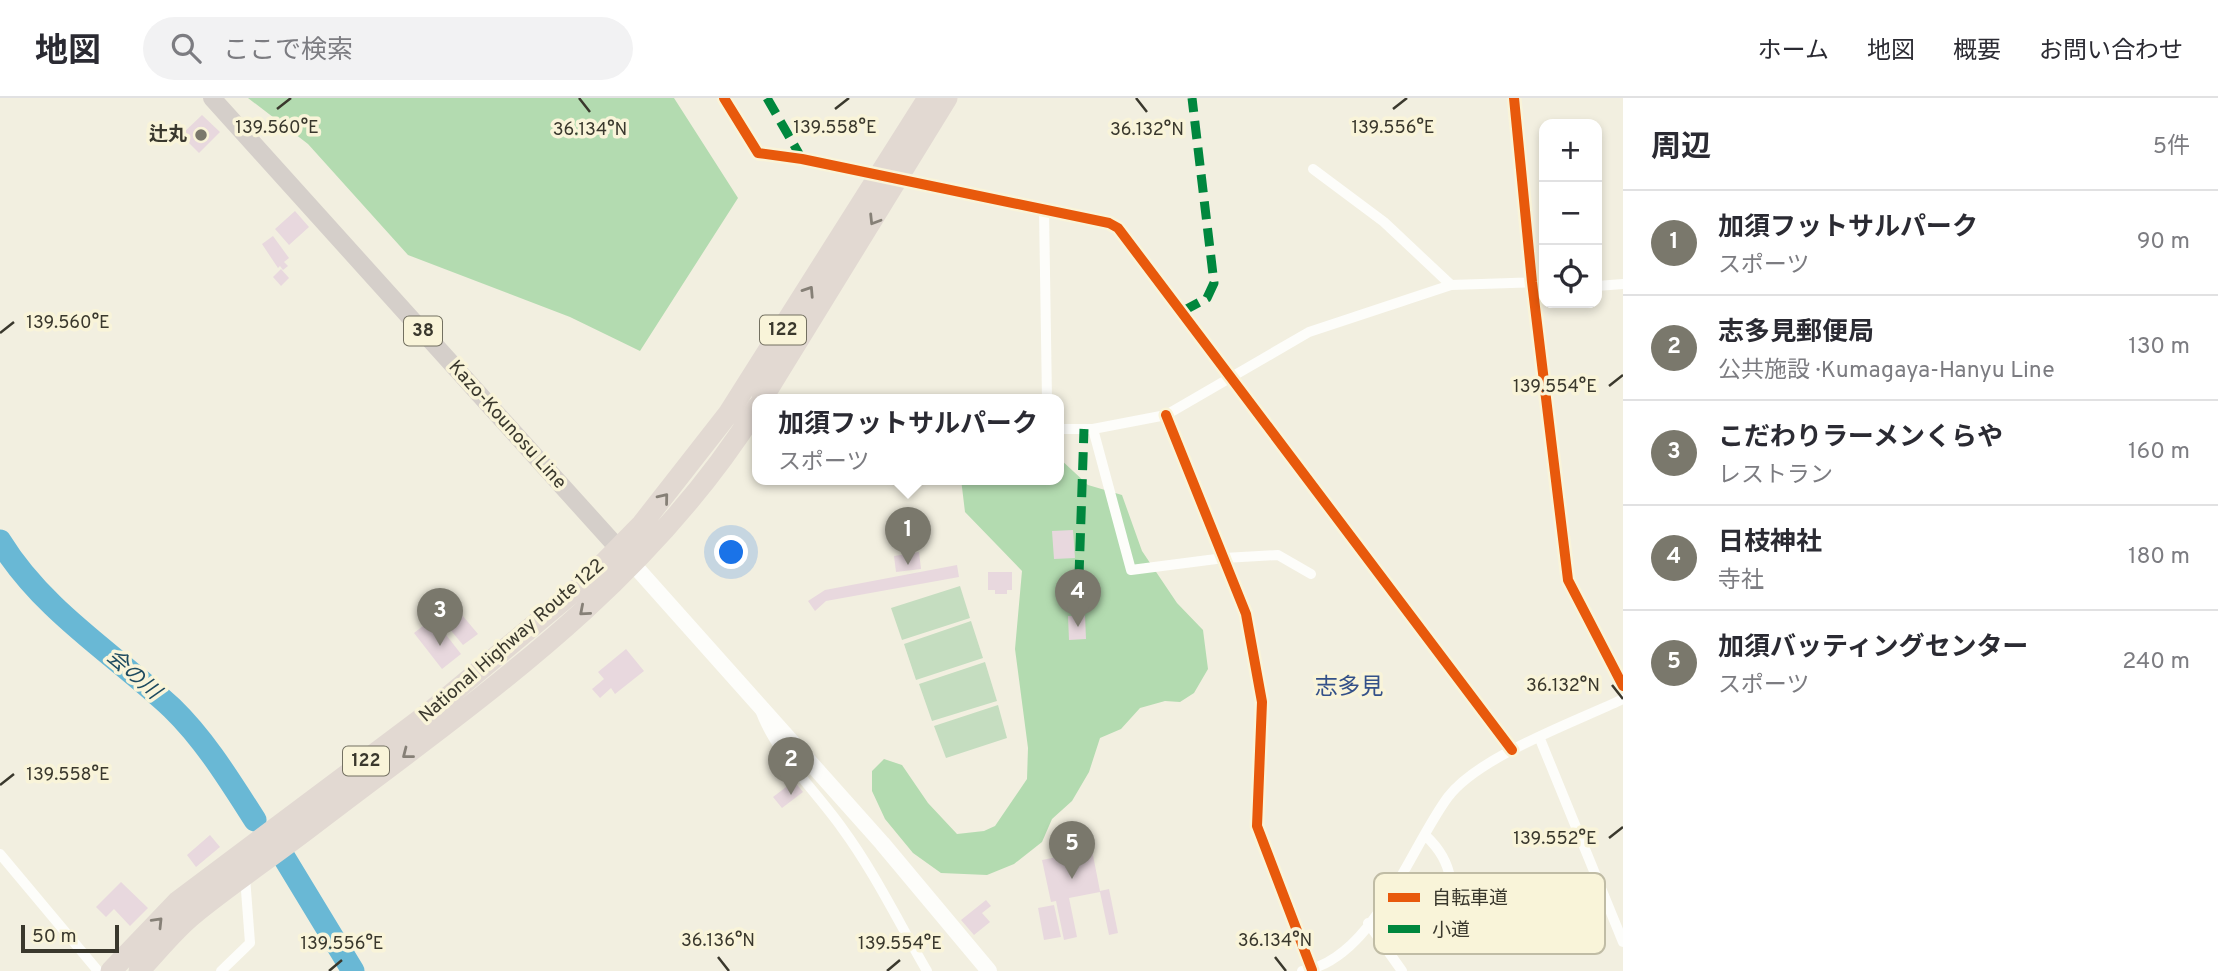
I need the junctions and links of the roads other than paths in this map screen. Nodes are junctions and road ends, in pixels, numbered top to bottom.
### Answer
1 (212, 98) edge
2 (724, 98) edge
3 (928, 98) edge
4 (947, 98) edge
5 (1514, 98) edge
6 (1313, 169) dead end
7 (889, 179) junction
8 (1044, 210) junction
9 (1532, 282) junction
10 (1539, 282) edge
11 (1623, 284) edge
12 (1451, 285) junction
13 (1602, 286) edge
14 (1231, 377) junction
15 (765, 394) edge
16 (1048, 394) edge
17 (1166, 415) junction
18 (752, 428) edge
19 (1064, 429) edge
20 (1093, 429) junction
21 (619, 548) junction
22 (1224, 558) junction
23 (634, 565) junction
24 (1311, 574) dead end
25 (1623, 686) edge
26 (1623, 699) edge
27 (756, 701) junction
28 (1540, 738) junction
29 (1512, 750) junction
30 (1426, 836) junction
31 (0, 854) edge
32 (1405, 873) edge
33 (1448, 873) edge
34 (1595, 873) edge
35 (245, 877) junction
36 (1605, 898) edge
37 (1374, 915) edge
38 (1368, 923) junction
39 (1374, 931) edge
40 (1623, 942) edge
41 (1390, 954) edge
42 (1307, 970) edge
43 (98, 971) edge
44 (111, 971) edge
45 (139, 971) edge
46 (221, 971) edge
47 (925, 971) edge
48 (989, 971) edge
49 (1402, 971) edge

1 - 21 main road, Kazo-Kounosu Line / 38
2 - 7 street
3 - 7 highway, National Highway Route 122 / 122
4 - 7 highway, National Highway Route 122 / 122
5 - 9 street
6 - 12 street
7 - 8 street
7 -> 15 highway, National Highway Route 122 / 122
21 -> 7 highway, National Highway Route 122 / 122
8 - 14 street
8 - 16 street
9 - 10 street
9 - 12 street
9 - 25 street
11 - 13 street
12 - 14 street
14 - 17 street
14 - 29 street
17 - 20 street
17 - 22 street
18 - 23 highway, National Highway Route 122 / 122
19 - 20 street
20 - 22 street
21 - 23 main road, Kazo-Kounosu Line / 38
44 -> 21 highway, National Highway Route 122 / 122
22 - 24 street
22 - 42 street
23 - 27 main road
23 -> 35 highway, National Highway Route 122 / 122
26 - 28 street
27 - 47 street
27 - 48 main road
28 - 29 street
28 - 34 street
29 - 30 street
30 - 32 street
30 - 33 street
31 - 43 street
35 - 45 highway, National Highway Route 122 / 122
35 - 46 street
36 - 40 street
37 - 38 street
38 - 39 street
38 - 42 street
41 - 49 street

